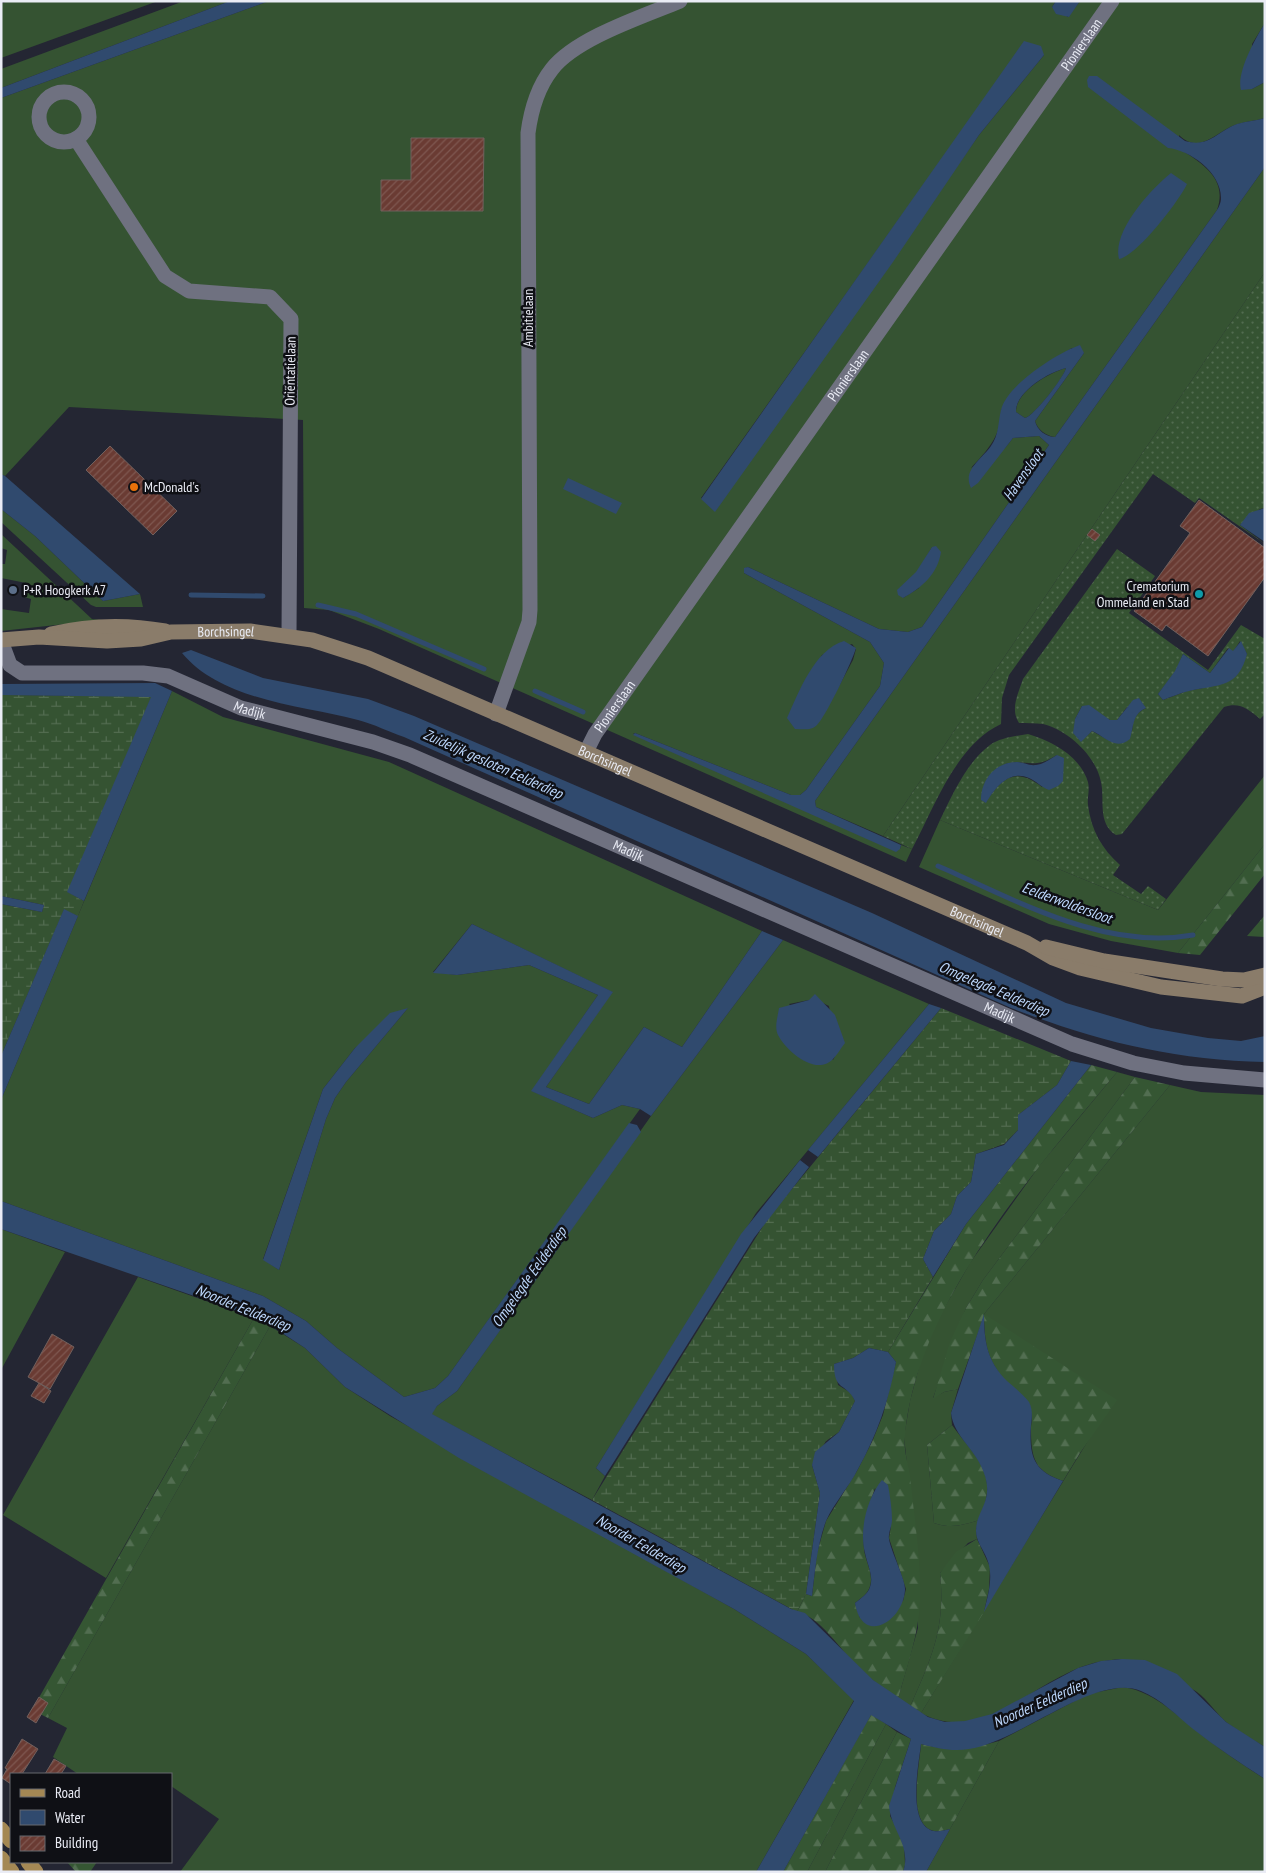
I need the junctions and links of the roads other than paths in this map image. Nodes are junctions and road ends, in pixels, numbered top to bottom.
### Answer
1 (680, 1) edge
2 (1112, 1) edge
3 (76, 139) dead end
4 (289, 635) junction
5 (1, 640) edge
6 (496, 714) junction
7 (586, 752) junction
8 (1027, 943) junction
9 (1265, 975) edge
10 (1265, 986) edge
11 (1265, 1080) edge
12 (1, 1829) edge
13 (10, 1840) edge
14 (1, 1858) edge
15 (12, 1872) edge

1 - 6 street, Ambitielaan
2 - 7 street, Pionierslaan
3 - 4 street, Oriëntatielaan
4 - 5 main road, Borchsingel
4 - 6 main road, Borchsingel
5 - 11 street, Madijk
6 - 7 main road, Borchsingel
7 - 8 main road, Borchsingel
8 - 9 main road, Borchsingel
8 - 10 main road, Borchsingel
12 - 13 main road
14 - 15 main road

